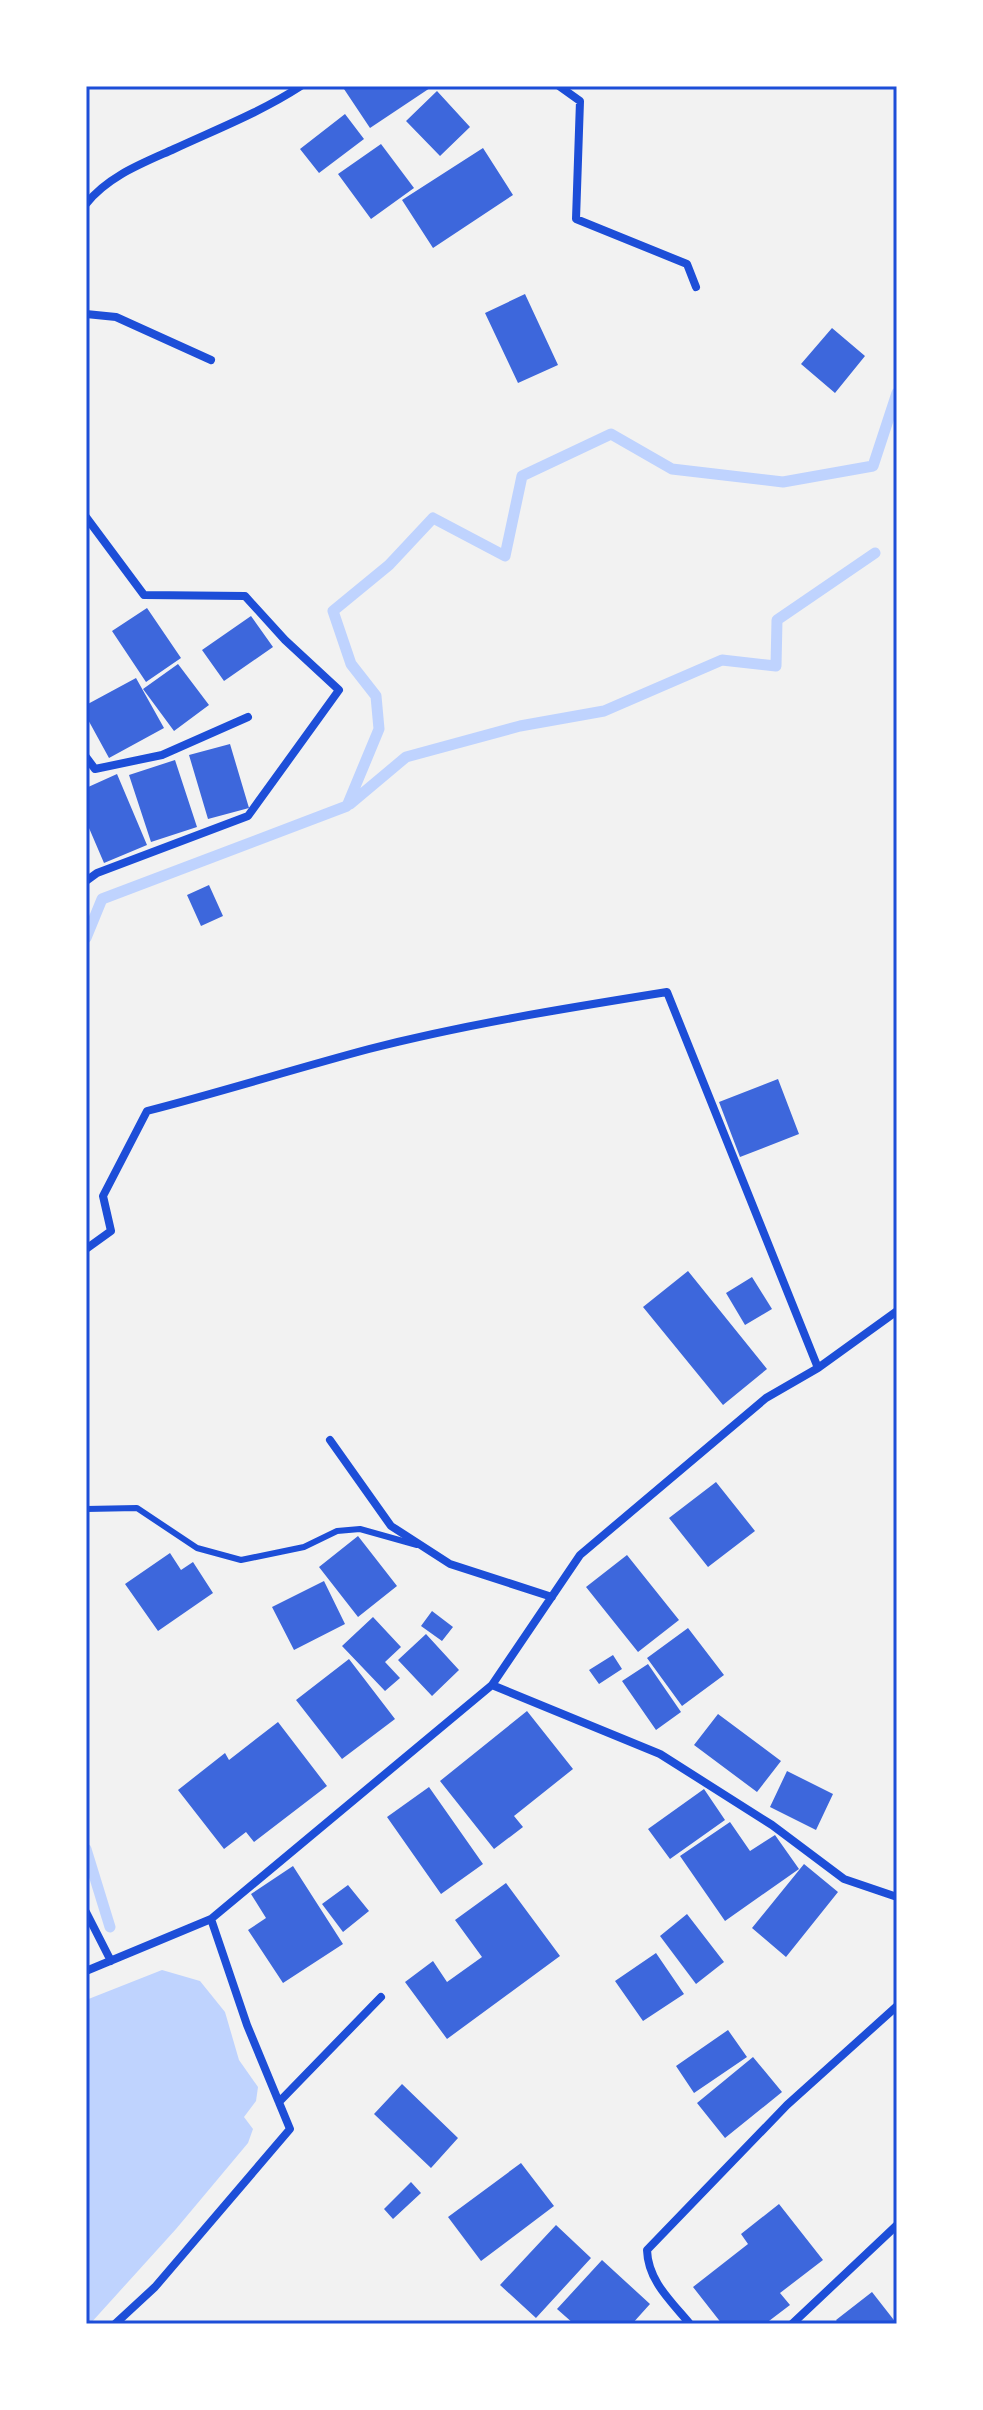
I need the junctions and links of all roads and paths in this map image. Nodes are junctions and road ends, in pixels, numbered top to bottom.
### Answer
1 (301, 86) edge
2 (559, 86) edge
3 (90, 192) edge
4 (86, 204) edge
5 (696, 287) dead end
6 (86, 314) edge
7 (211, 360) dead end
8 (86, 517) edge
9 (248, 717) dead end
10 (86, 757) edge
11 (86, 881) edge
12 (86, 1249) edge
13 (897, 1311) edge
14 (818, 1368) junction
15 (330, 1440) dead end
16 (86, 1509) edge
17 (420, 1545) junction
18 (552, 1597) junction
19 (492, 1685) junction
20 (897, 1897) edge
21 (86, 1912) edge
22 (211, 1919) junction
23 (111, 1961) junction
24 (86, 1971) edge
25 (381, 1997) dead end
26 (897, 2006) edge
27 (279, 2102) junction
28 (897, 2225) edge
29 (115, 2324) edge
30 (690, 2324) edge
31 (792, 2324) edge

1 - 3 street
2 - 5 street
3 - 4 street
6 - 7 street
8 - 11 street
9 - 10 street
12 - 14 street
13 - 14 street
14 - 18 street
15 - 17 street
16 - 17 lane
17 - 18 street
18 - 19 street
19 - 20 street
19 - 22 street
21 - 23 street
22 - 23 street
22 - 27 street
23 - 24 street
25 - 27 street
26 - 30 street
27 - 29 street
28 - 31 street

